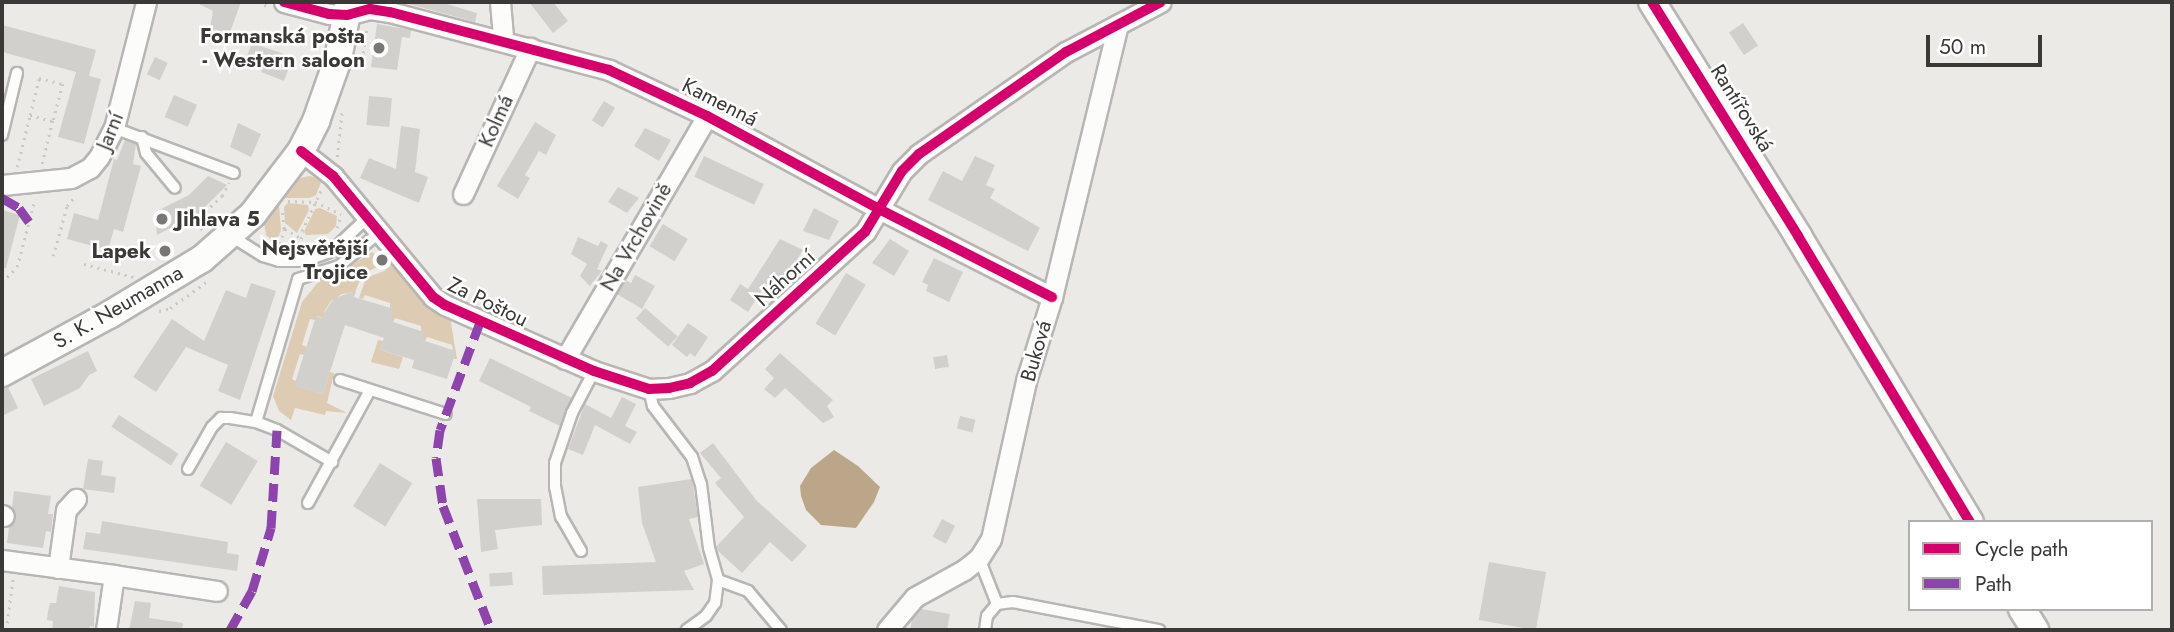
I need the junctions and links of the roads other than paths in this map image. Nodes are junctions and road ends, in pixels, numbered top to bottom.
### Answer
1 (146, 2) edge
2 (500, 2) edge
3 (1161, 2) edge
4 (1652, 2) edge
5 (281, 6) edge
6 (348, 8) edge
7 (1118, 25) junction
8 (502, 40) junction
9 (530, 48) junction
10 (18, 74) dead end
11 (707, 116) junction
12 (114, 128) junction
13 (2, 135) edge
14 (142, 137) junction
15 (301, 151) junction
16 (232, 172) road end
17 (9, 179) edge
18 (175, 188) dead end
19 (463, 194) dead end
20 (881, 210) junction
21 (374, 225) junction
22 (218, 236) junction
23 (1052, 297) junction
24 (565, 359) junction
25 (594, 371) junction
26 (712, 371) joint
27 (2, 373) edge
28 (340, 380) dead end
29 (649, 389) junction
30 (370, 390) junction
31 (446, 414) dead end
32 (256, 422) junction
33 (332, 461) junction
34 (188, 469) dead end
35 (76, 499) dead end
36 (308, 503) dead end
37 (1969, 520) edge
38 (581, 551) dead end
39 (979, 558) junction
40 (6, 565) edge
41 (58, 568) junction
42 (114, 575) junction
43 (719, 580) junction
44 (217, 591) dead end
45 (997, 604) junction
46 (2023, 611) edge
47 (106, 630) edge
48 (687, 630) edge
49 (780, 630) edge
50 (887, 630) edge
51 (985, 630) edge
52 (1159, 630) edge
53 (2035, 630) edge

1 - 12 street, Jarní
2 - 8 street
3 - 7 street, Náhorní
4 - 37 street, Rantířovská
5 - 6 street, Kamenná
6 - 8 street, Kamenná
6 - 15 street
7 - 20 street, Náhorní
7 - 23 street, Buková
8 - 9 street, Kamenná
9 - 11 street, Kamenná
9 - 19 street, Kolmá
10 - 13 lane
11 - 20 street, Kamenná
11 - 24 street, Na Vrchovině
12 - 14 lane
12 - 17 street, Jarní
14 - 16 lane
14 - 18 lane
15 - 21 street, Za Poštou
15 - 22 street
20 - 23 street, Kamenná
20 - 26 street, Náhorní
21 - 22 lane
21 - 24 street, Za Poštou
21 - 32 lane
22 - 27 street, S. K. Neumanna
23 - 39 street, Buková
24 - 25 street, Za Poštou
25 - 29 street, Za Poštou
25 - 38 lane
26 - 29 street, Za Poštou
28 - 30 lane
29 - 43 lane
30 - 31 lane
30 - 33 lane
32 - 33 lane
32 - 34 lane
33 - 36 lane
35 - 41 street
39 - 45 lane
39 - 50 street
40 - 41 street
41 - 42 street
42 - 44 street
42 - 47 street
43 - 48 lane
43 - 49 lane
45 - 51 lane
45 - 52 lane
46 - 53 street

